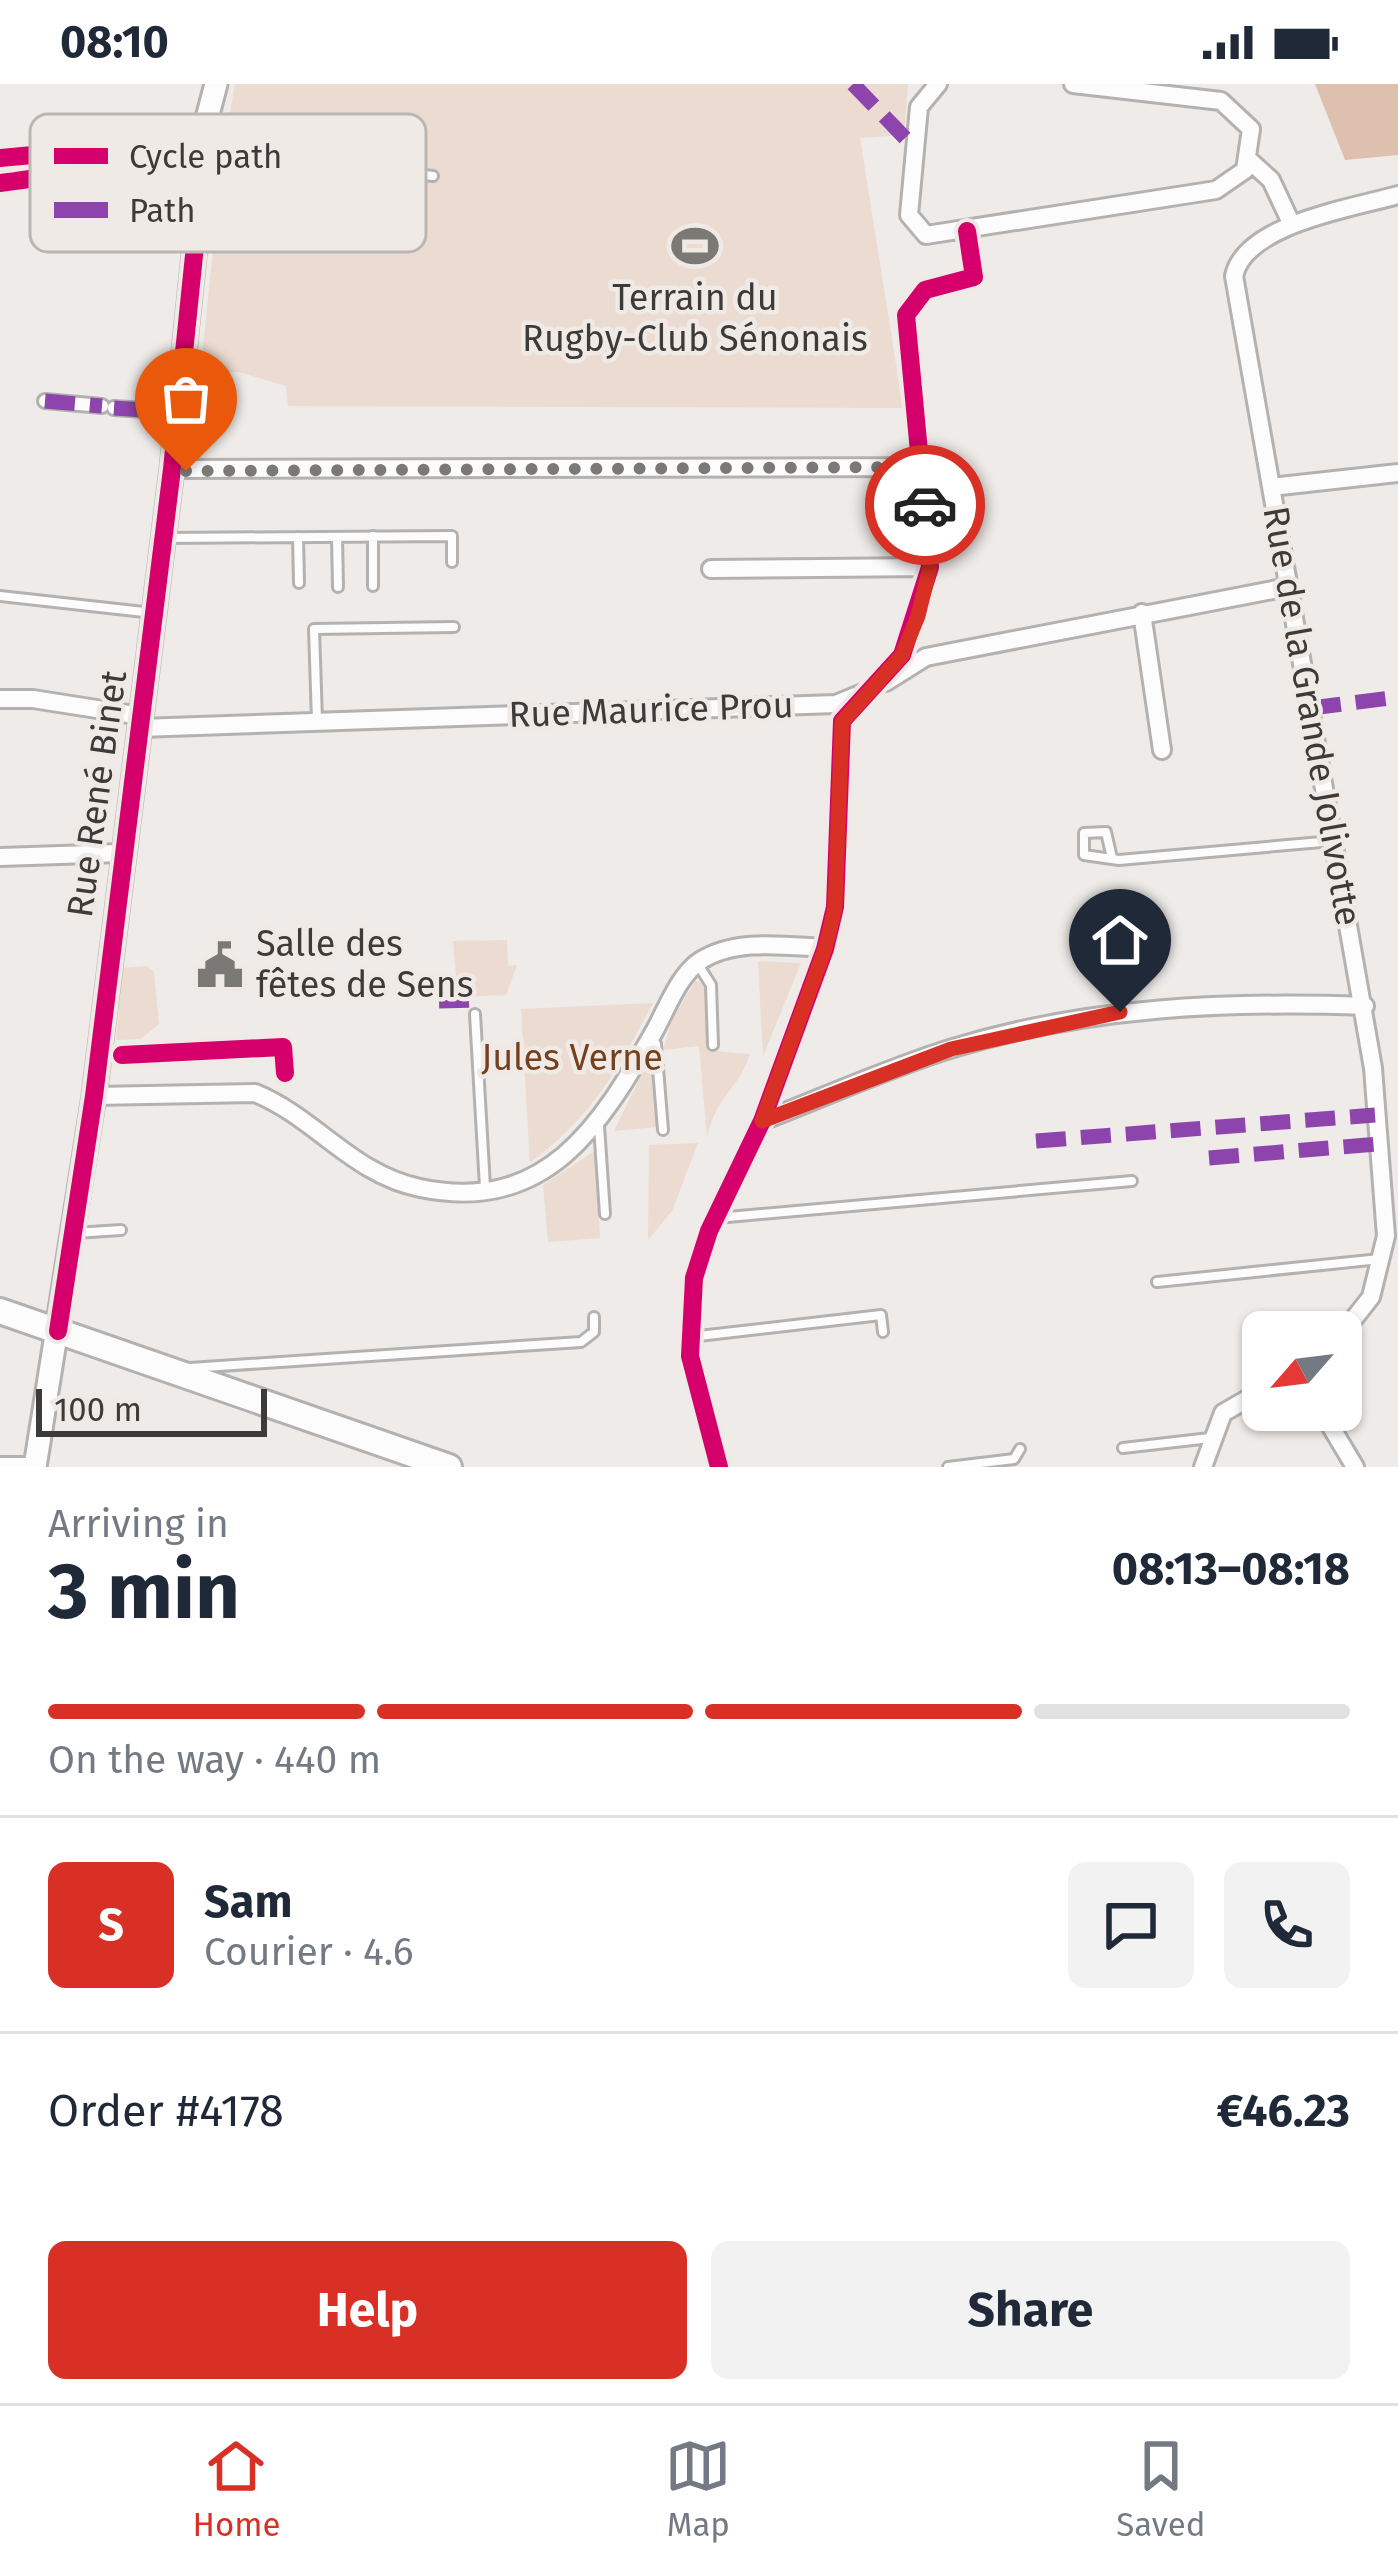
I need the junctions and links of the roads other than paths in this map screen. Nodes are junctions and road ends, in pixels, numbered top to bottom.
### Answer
1 (212, 84) edge
2 (938, 84) edge
3 (1073, 84) edge
4 (204, 114) edge
5 (1249, 160) junction
6 (0, 166) edge
7 (30, 166) edge
8 (426, 175) edge
9 (434, 176) dead end
10 (1398, 195) edge
11 (1292, 225) junction
12 (967, 231) junction
13 (191, 252) edge
14 (44, 400) dead end
15 (160, 411) dead end
16 (920, 467) junction
17 (172, 469) junction
18 (1398, 473) edge
19 (1271, 487) junction
20 (373, 536) junction
21 (298, 537) junction
22 (337, 537) junction
23 (163, 538) junction
24 (452, 562) dead end
25 (930, 567) junction
26 (711, 569) dead end
27 (299, 583) dead end
28 (374, 586) dead end
29 (338, 587) dead end
30 (1288, 587) junction
31 (0, 596) edge
32 (154, 613) junction
33 (1142, 614) junction
34 (454, 627) dead end
35 (874, 689) junction
36 (0, 699) edge
37 (141, 722) junction
38 (317, 722) junction
39 (1162, 750) dead end
40 (1335, 841) junction
41 (120, 853) junction
42 (0, 857) edge
43 (1112, 859) junction
44 (825, 948) junction
45 (697, 963) junction
46 (1365, 1006) junction
47 (476, 1014) dead end
48 (651, 1038) junction
49 (713, 1045) dead end
50 (94, 1096) junction
51 (598, 1119) junction
52 (762, 1121) junction
53 (663, 1130) dead end
54 (1132, 1180) dead end
55 (485, 1194) junction
56 (605, 1214) dead end
57 (715, 1219) junction
58 (121, 1230) dead end
59 (73, 1233) junction
60 (1382, 1258) junction
61 (1157, 1282) dead end
62 (0, 1311) edge
63 (1362, 1314) edge
64 (594, 1317) dead end
65 (58, 1331) junction
66 (883, 1332) dead end
67 (688, 1337) junction
68 (169, 1371) junction
69 (1242, 1402) edge
70 (1334, 1431) edge
71 (1210, 1438) junction
72 (1123, 1448) dead end
73 (1021, 1449) dead end
74 (0, 1466) edge
75 (35, 1466) edge
76 (449, 1467) edge
77 (719, 1467) edge
78 (949, 1467) edge
79 (1203, 1467) edge
80 (1355, 1467) edge

1 - 4 street
2 - 12 street
3 - 5 street
5 - 11 street
5 - 12 street
6 - 7 street
8 - 9 lane
10 - 11 street, Rue de la Grande Jolivotte
11 - 19 street, Rue de la Grande Jolivotte
12 - 16 street
13 - 17 street, Rue René Binet
14 - 15 street
16 - 17 street
16 - 25 street
17 - 23 street, Rue René Binet
18 - 19 street
19 - 30 street, Rue de la Grande Jolivotte
20 - 22 lane
20 - 24 lane
20 - 28 lane
21 - 22 lane
21 - 23 lane
21 - 27 lane
22 - 29 lane
23 - 32 street, Rue René Binet
25 - 26 street
25 - 35 street
30 - 33 street, Rue Maurice Prou
30 - 40 street, Rue de la Grande Jolivotte
31 - 32 lane
32 - 37 street, Rue René Binet
33 - 35 street, Rue Maurice Prou
33 - 39 street
34 - 38 lane
35 - 38 street, Rue Maurice Prou
35 - 44 street
36 - 37 street, Rue Maurice Prou
37 - 38 street, Rue Maurice Prou
37 - 41 street, Rue René Binet
40 - 43 lane
40 - 46 street, Rue de la Grande Jolivotte
41 - 42 street
41 - 50 street, Rue René Binet
43 - 43 lane
44 - 45 street
44 - 52 street
45 - 48 street
45 - 49 lane
46 - 52 street
46 - 60 street, Rue de la Grande Jolivotte
47 - 55 lane
48 - 51 street
48 - 53 lane
50 - 55 street
50 - 59 street, Rue René Binet
51 - 55 street
51 - 56 lane
52 - 57 street
54 - 57 lane
57 - 67 street
58 - 59 lane
59 - 65 street, Rue René Binet
60 - 61 lane
60 - 63 street, Rue de la Grande Jolivotte
62 - 65 main road
64 - 68 lane
65 - 68 main road
65 - 75 street, Rue René Binet
66 - 67 lane
67 - 77 street
68 - 76 main road
69 - 71 street
70 - 80 street
71 - 72 lane
71 - 79 street
73 - 78 lane
74 - 75 street

